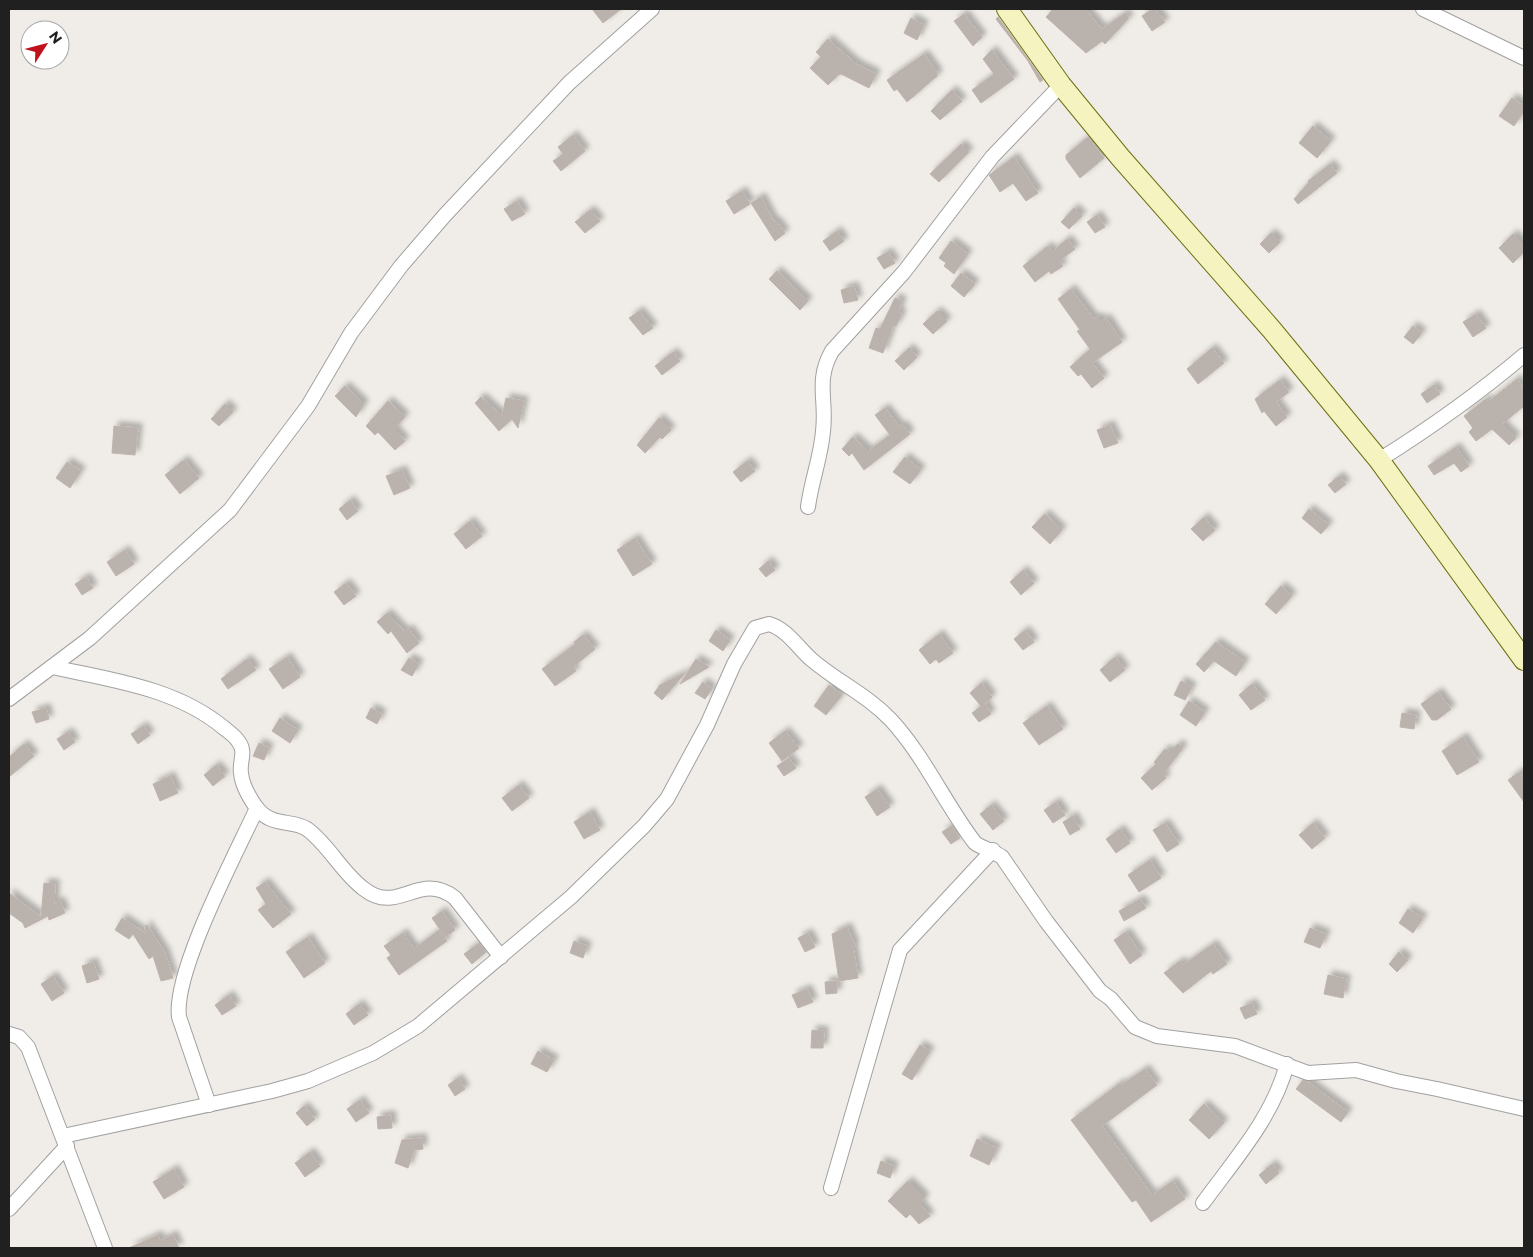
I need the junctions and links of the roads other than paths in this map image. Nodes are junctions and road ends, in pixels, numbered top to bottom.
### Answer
1 (652, 9) edge
2 (1007, 9) edge
3 (1423, 9) edge
4 (1524, 58) edge
5 (1061, 85) junction
6 (1524, 354) edge
7 (1379, 460) junction
8 (808, 507) dead end
9 (1524, 660) edge
10 (52, 667) junction
11 (9, 699) edge
12 (257, 808) junction
13 (993, 850) junction
14 (501, 957) junction
15 (9, 1034) edge
16 (1287, 1064) junction
17 (208, 1105) junction
18 (1524, 1110) edge
19 (65, 1141) junction
20 (831, 1188) dead end
21 (1203, 1203) dead end
22 (9, 1209) edge
23 (105, 1248) edge

1 - 10 street
2 - 5 main road
3 - 4 street
5 - 7 main road
5 - 8 street
6 - 7 street
7 - 9 main road
10 - 11 street
10 - 12 street
12 - 14 street
12 - 17 street
13 - 14 street
13 - 16 street
13 - 20 street
14 - 17 street
15 - 19 street
16 - 18 street
16 - 21 street
17 - 19 street
19 - 22 street
19 - 23 street

